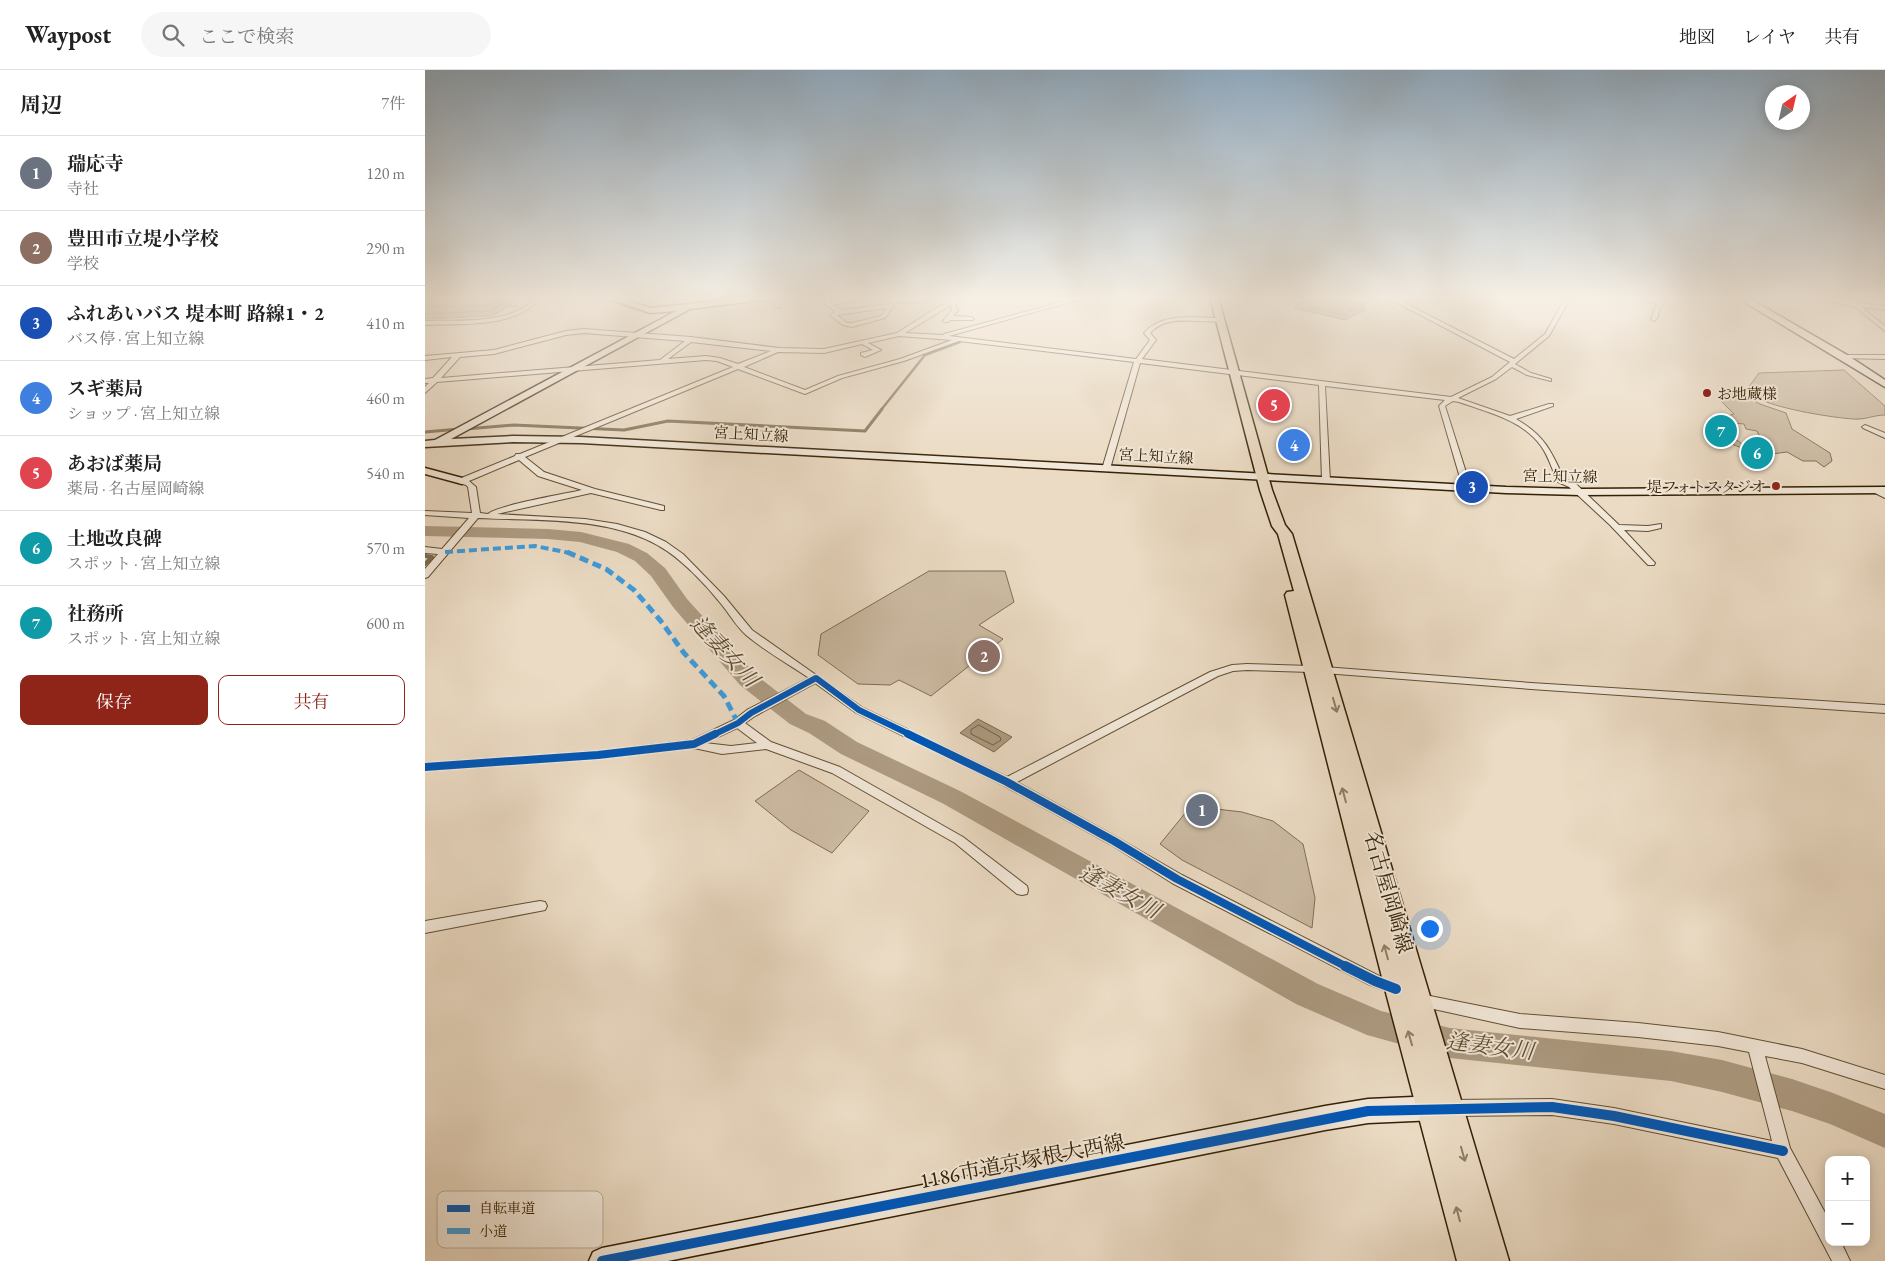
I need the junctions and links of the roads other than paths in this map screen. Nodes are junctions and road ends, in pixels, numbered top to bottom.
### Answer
1 (489, 353) edge
2 (603, 353) edge
3 (674, 353) edge
4 (773, 353) edge
5 (868, 353) edge
6 (923, 353) edge
7 (1075, 353) edge
8 (1144, 353) edge
9 (1228, 353) edge
10 (1495, 353) edge
11 (1525, 353) edge
12 (1835, 353) edge
13 (865, 355) dead end
14 (458, 356) junction
15 (1885, 357) edge
16 (425, 358) edge
17 (1844, 358) junction
18 (1138, 360) junction
19 (661, 362) junction
20 (1513, 362) junction
21 (737, 367) junction
22 (571, 370) junction
23 (1234, 372) junction
24 (434, 380) junction
25 (1549, 380) dead end
26 (425, 381) edge
27 (1322, 382) junction
28 (1885, 384) edge
29 (425, 391) edge
30 (1453, 399) junction
31 (1551, 405) dead end
32 (1509, 419) junction
33 (1865, 427) dead end
34 (1885, 436) edge
35 (561, 440) junction
36 (430, 444) edge
37 (425, 454) edge
38 (519, 456) junction
39 (1106, 468) junction
40 (425, 471) edge
41 (1263, 478) junction
42 (461, 481) junction
43 (1326, 481) junction
44 (1467, 488) junction
45 (592, 491) junction
46 (1580, 492) junction
47 (1882, 492) edge
48 (661, 508) dead end
49 (425, 513) edge
50 (490, 516) junction
51 (474, 517) junction
52 (1658, 526) dead end
53 (1617, 527) junction
54 (425, 550) edge
55 (447, 550) junction
56 (1651, 563) dead end
57 (425, 575) edge
58 (1318, 670) junction
59 (811, 681) junction
60 (1885, 710) edge
61 (737, 723) junction
62 (694, 744) junction
63 (767, 745) junction
64 (425, 767) edge
65 (1007, 782) junction
66 (1022, 890) dead end
67 (540, 906) dead end
68 (425, 927) edge
69 (1409, 998) junction
70 (1756, 1050) junction
71 (1432, 1078) joint
72 (1885, 1082) edge
73 (1440, 1108) junction
74 (1782, 1148) junction
75 (1825, 1230) edge
76 (1833, 1246) edge
77 (602, 1261) edge
78 (1471, 1261) edge
79 (1495, 1261) edge
80 (1841, 1261) edge

1 - 14 street
2 - 22 main road
3 - 19 street
4 - 21 street
5 - 13 street
6 - 21 street
7 - 18 street
8 - 18 street
9 - 23 main road, 名古屋岡崎線
10 - 20 street
11 - 20 street
12 - 17 main road
14 - 16 street
14 - 24 street
15 - 17 street
17 - 28 main road
18 - 23 street
18 - 39 street
19 - 21 street
19 - 22 street
20 - 25 street
20 - 30 street
21 - 35 street
22 - 24 street
22 - 36 main road
23 - 27 street
23 - 41 main road, 名古屋岡崎線
24 - 26 street
24 - 29 street
27 - 30 street
27 - 43 street
30 - 32 street
30 - 44 street
31 - 32 street
32 - 46 street
33 - 34 street
35 - 36 main road, 宮上知立線
35 - 38 street
35 - 39 main road, 宮上知立線
36 - 37 main road
38 - 42 street
38 - 45 street
39 - 41 main road, 宮上知立線
40 - 42 main road
41 - 43 main road, 宮上知立線
41 - 58 main road, 名古屋岡崎線
42 - 51 street
43 - 44 main road, 宮上知立線
44 - 46 main road, 宮上知立線
45 - 48 street
45 - 50 street
46 - 47 main road, 宮上知立線
46 - 53 street
49 - 51 street
50 - 51 street
50 - 59 street
51 - 55 street
52 - 53 street
53 - 56 street
54 - 55 street
55 - 57 street
58 - 60 street
58 - 65 street
58 -> 69 main road, 名古屋岡崎線
69 -> 58 main road, 名古屋岡崎線
59 - 61 street
59 - 65 street
61 - 62 street
61 - 63 street
62 - 63 street
62 - 64 street
63 - 66 street
65 - 69 street
67 - 68 street
69 - 70 street
69 - 71 main road, 名古屋岡崎線
70 - 72 street
70 - 74 street
71 - 73 main road, 名古屋岡崎線
73 - 74 street
73 - 77 main road, 1186市道京塚根大西線
78 -> 73 main road, 名古屋岡崎線
73 -> 79 main road, 名古屋岡崎線
74 - 75 street
76 - 80 street

